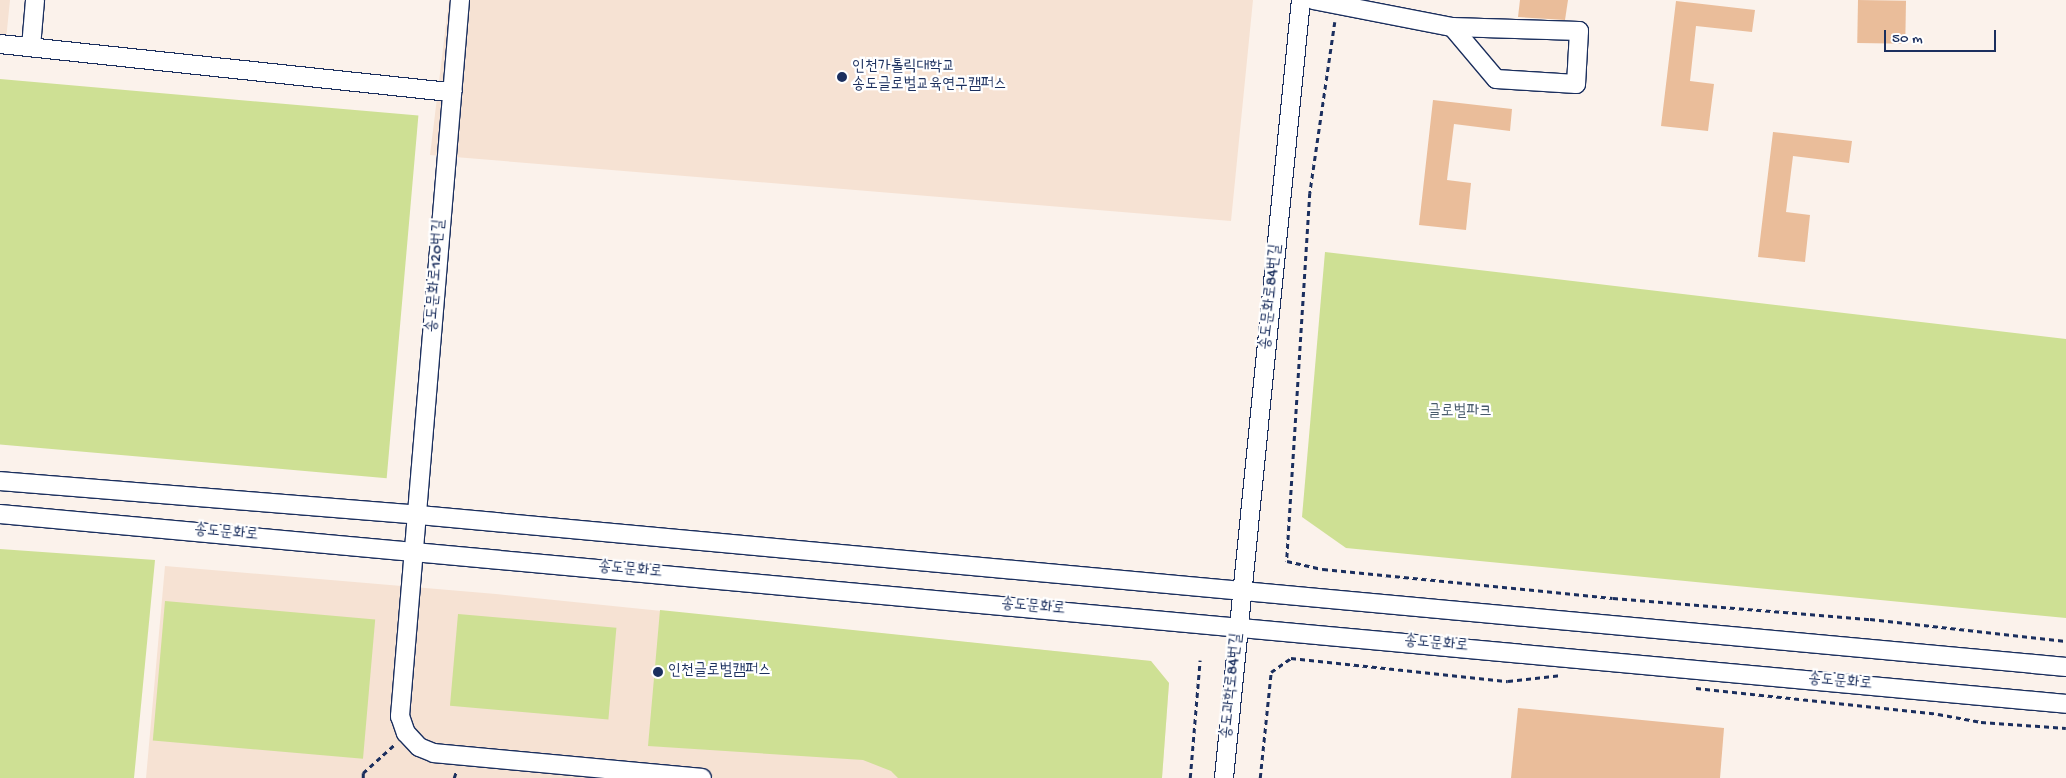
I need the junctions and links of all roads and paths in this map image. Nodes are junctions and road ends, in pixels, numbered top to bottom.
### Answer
1 (35, 0) edge
2 (460, 0) edge
3 (1300, 0) edge
4 (1314, 0) edge
5 (1335, 22) dead end
6 (1452, 27) junction
7 (0, 44) edge
8 (31, 47) junction
9 (452, 92) junction
10 (0, 481) edge
11 (0, 514) edge
12 (419, 515) junction
13 (416, 552) junction
14 (1243, 593) junction
15 (1239, 626) junction
16 (2066, 641) edge
17 (1200, 660) dead end
18 (2066, 667) edge
19 (1568, 674) dead end
20 (1695, 688) dead end
21 (2066, 704) edge
22 (2066, 728) edge
23 (406, 733) junction
24 (363, 778) edge
25 (702, 778) edge
26 (1190, 778) edge
27 (1224, 778) edge
28 (1260, 778) edge

1 - 8 street
2 - 9 street, 송도문화로120번길
3 - 14 street, 송도문화로84번길
4 - 6 street
5 - 16 path
6 - 6 street
7 - 8 street
8 - 9 street
9 - 12 street, 송도문화로120번길
10 - 12 street
11 - 13 street, 송도문화로
12 - 13 street, 송도문화로120번길
12 - 14 street
13 - 15 street, 송도문화로
13 - 23 street, 송도문화로120번길
14 - 15 street, 송도과학로84번길
14 - 18 street
15 - 21 street, 송도문화로
15 - 27 street, 송도과학로84번길
17 - 26 path
19 - 28 path
20 - 22 path
23 - 24 path
23 - 25 street

